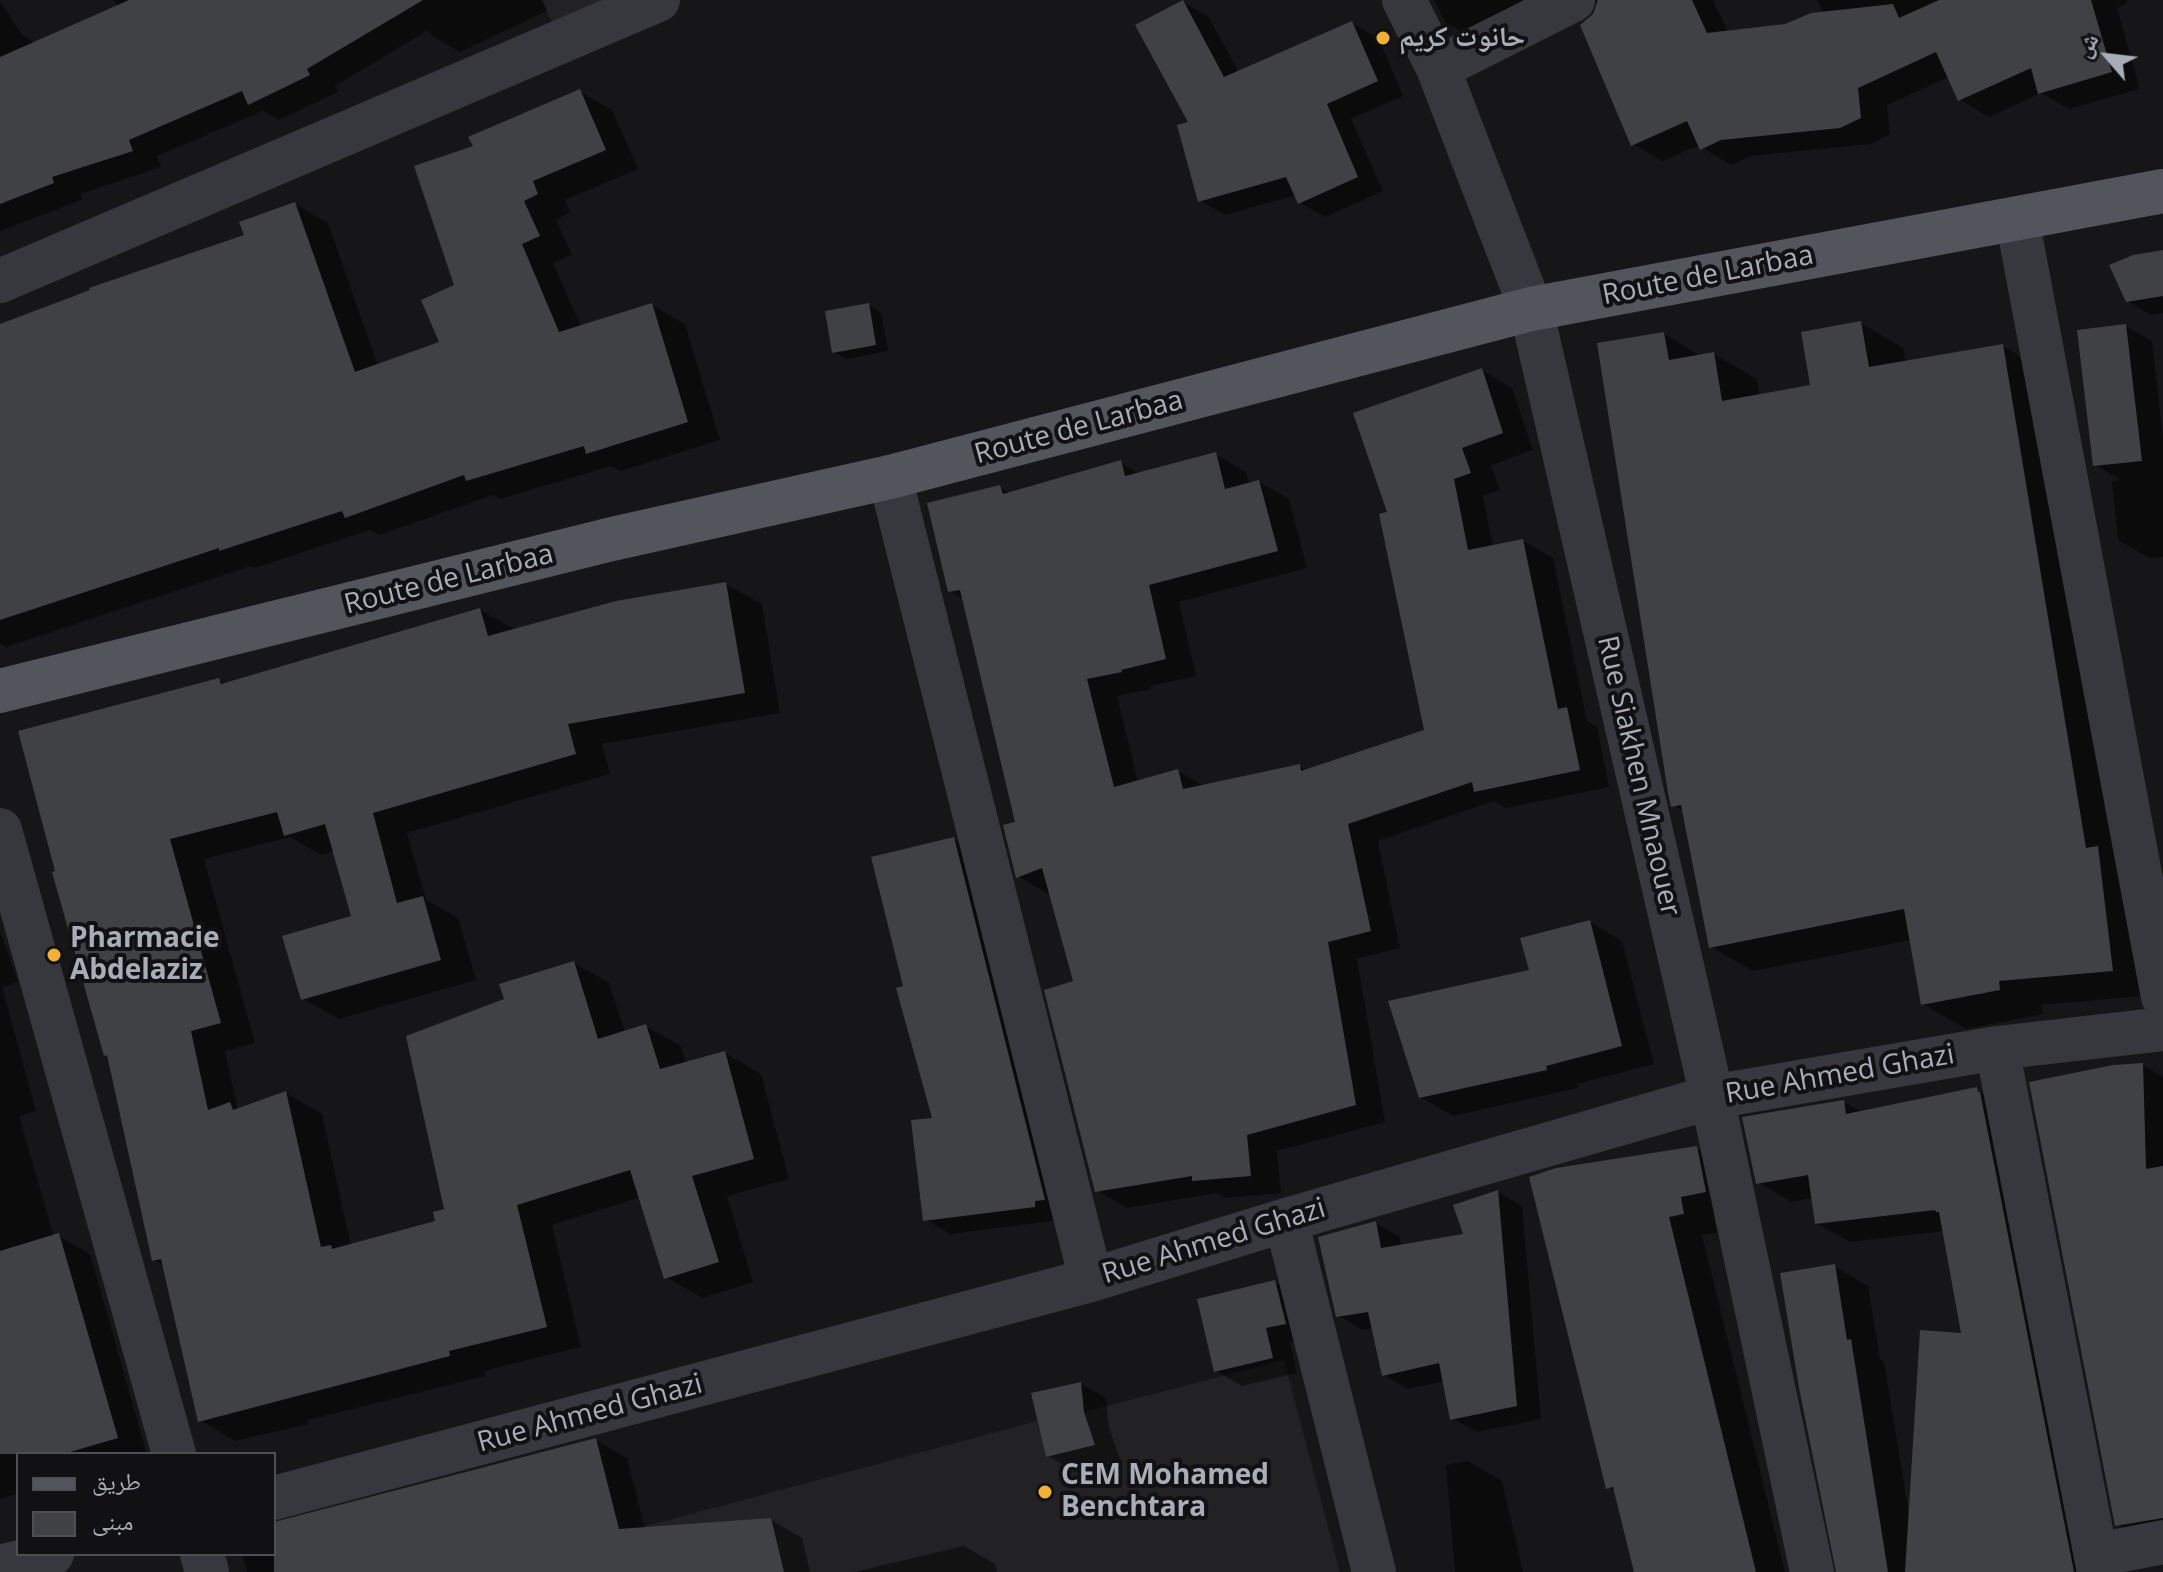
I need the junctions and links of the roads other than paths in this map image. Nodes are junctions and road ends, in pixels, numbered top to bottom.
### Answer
1 (658, 0) edge
2 (1404, 0) edge
3 (1573, 0) edge
4 (1438, 68) junction
5 (2163, 191) edge
6 (2017, 218) junction
7 (0, 281) edge
8 (1531, 309) junction
9 (890, 477) junction
10 (0, 691) edge
11 (0, 830) edge
12 (2163, 997) edge
13 (2163, 1029) edge
14 (1997, 1048) junction
15 (1712, 1097) junction
16 (1286, 1220) junction
17 (1091, 1280) junction
18 (173, 1452) edge
19 (276, 1497) edge
20 (2163, 1542) edge
21 (44, 1556) edge
22 (2097, 1563) edge
23 (0, 1567) edge
24 (1374, 1572) edge
25 (1812, 1572) edge

1 - 7 street
2 - 4 street, Rue Siakhen Mnaouer
3 - 4 street
4 - 8 street, Rue Siakhen Mnaouer
5 - 6 main road, Route de Larbaa
6 - 8 main road, Route de Larbaa
6 - 12 street
8 - 9 main road, Route de Larbaa
8 - 15 street, Rue Siakhen Mnaouer
9 - 10 main road, Route de Larbaa
9 - 17 street
11 - 18 street
13 - 14 street, Rue Ahmed Ghazi
14 - 15 street, Rue Ahmed Ghazi
14 - 22 street
15 - 16 street, Rue Ahmed Ghazi
15 - 25 street, Rue Siakhen Mnaouer
16 - 17 street, Rue Ahmed Ghazi
16 - 24 street
17 - 19 street, Rue Ahmed Ghazi
20 - 22 street
21 - 23 street

